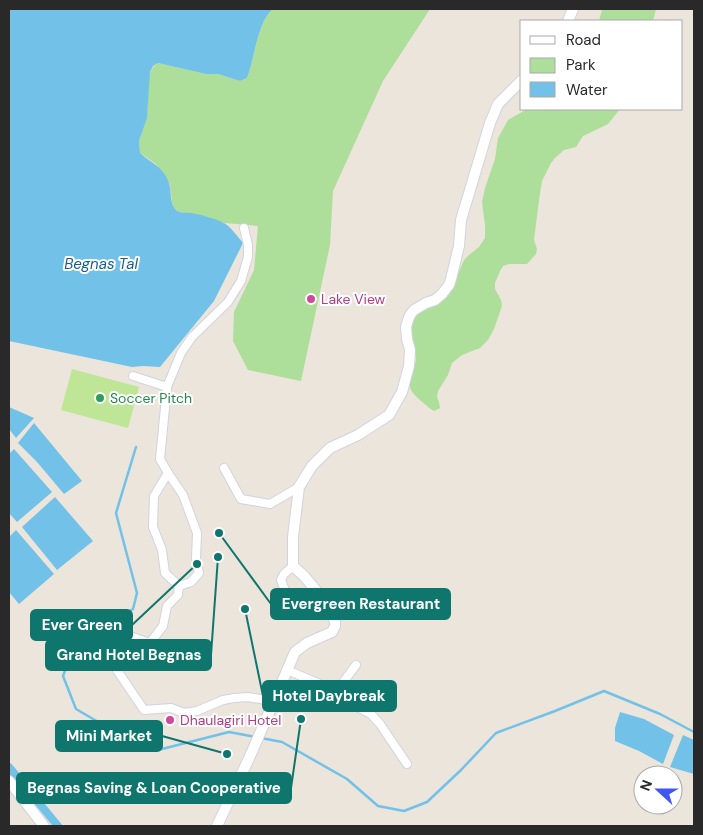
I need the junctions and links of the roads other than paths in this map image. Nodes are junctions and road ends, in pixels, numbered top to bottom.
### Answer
1 (520, 82) edge
2 (244, 228) dead end
3 (133, 376) dead end
4 (167, 387) junction
5 (224, 468) dead end
6 (168, 472) junction
7 (299, 487) junction
8 (293, 566) junction
9 (179, 586) junction
10 (289, 601) dead end
11 (356, 665) dead end
12 (287, 670) junction
13 (335, 693) junction
14 (273, 701) junction
15 (407, 764) dead end
16 (9, 781) edge
17 (44, 826) edge
18 (218, 826) edge

1 - 7 main road
2 - 4 street
3 - 4 street
4 - 6 street
5 - 7 street
6 - 9 street
6 - 9 street
7 - 8 main road
8 - 10 street
8 - 12 main road
9 - 14 street
11 - 13 street
12 - 13 street
12 - 14 main road
13 - 15 street
14 - 18 main road
16 - 17 main road

